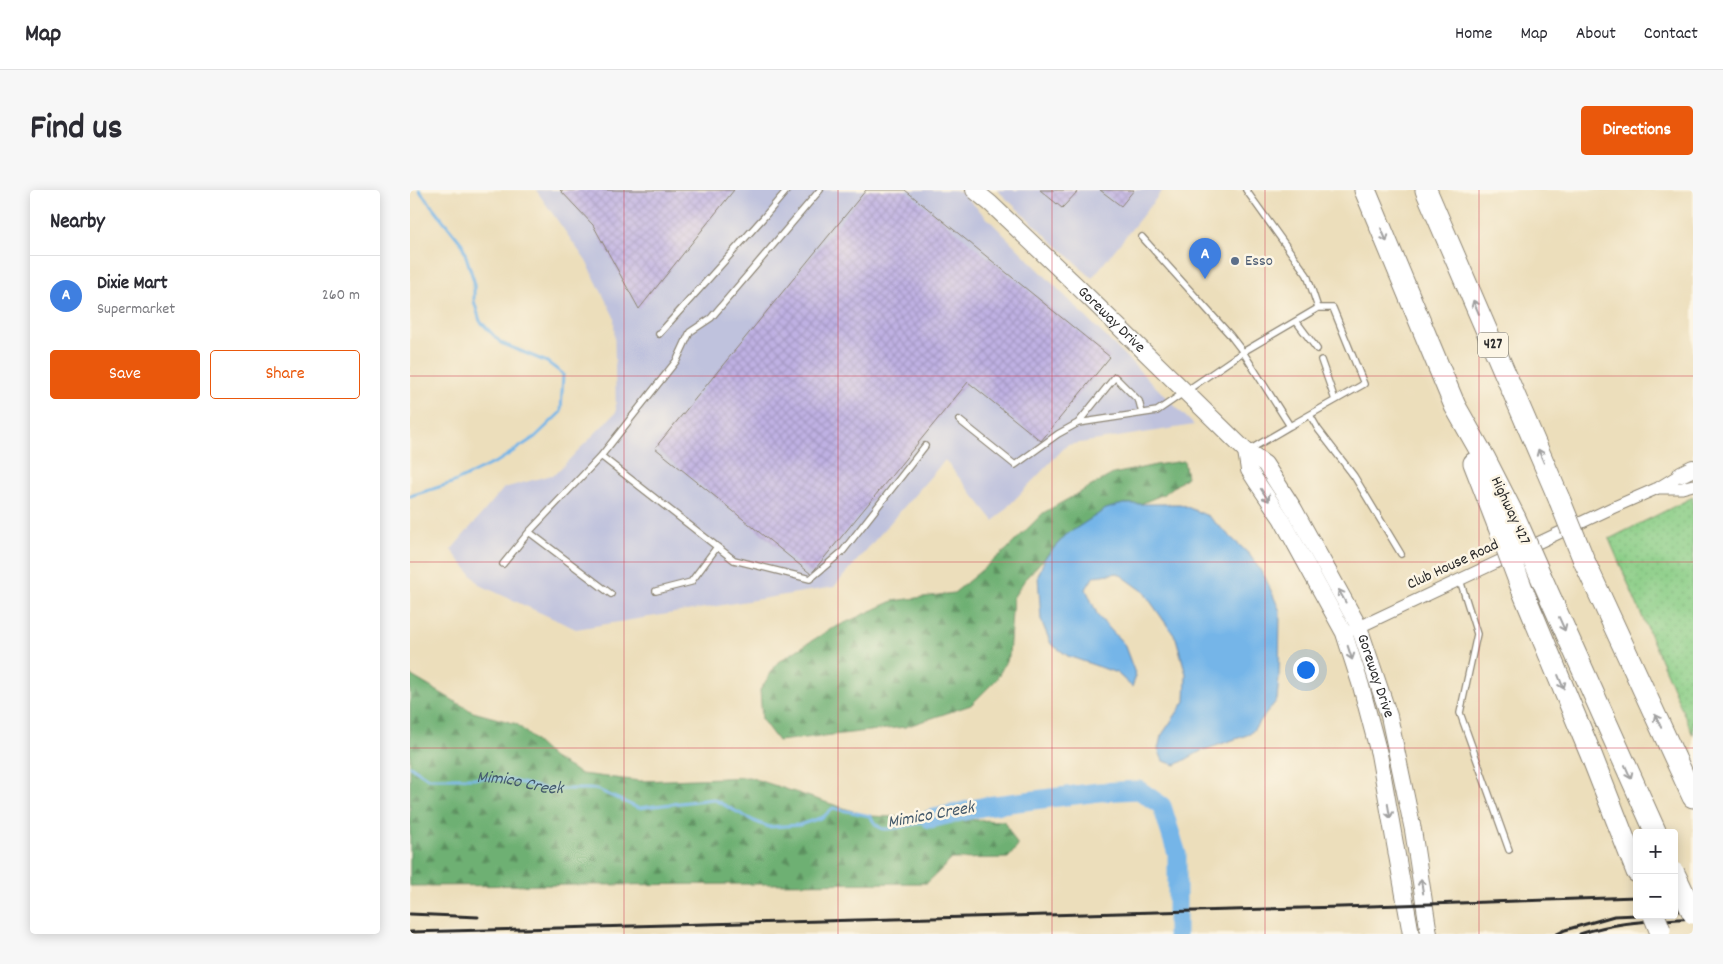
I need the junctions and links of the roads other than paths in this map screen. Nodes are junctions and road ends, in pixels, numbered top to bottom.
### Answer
1 (786, 190) edge
2 (820, 190) edge
3 (974, 190) edge
4 (1246, 190) edge
5 (1365, 190) edge
6 (1426, 190) edge
7 (1142, 237) dead end
8 (1318, 308) junction
9 (1296, 321) junction
10 (659, 334) dead end
11 (1317, 350) dead end
12 (1243, 352) junction
13 (1321, 360) dead end
14 (1184, 391) junction
15 (1335, 400) junction
16 (1142, 413) junction
17 (1310, 414) junction
18 (959, 420) dead end
19 (1078, 423) junction
20 (1290, 426) junction
21 (925, 446) dead end
22 (1246, 451) junction
23 (601, 456) junction
24 (1690, 475) edge
25 (1658, 488) junction
26 (1506, 522) junction
27 (529, 532) junction
28 (717, 547) junction
29 (1401, 554) dead end
30 (503, 564) dead end
31 (1460, 580) junction
32 (656, 591) dead end
33 (611, 594) dead end
34 (1352, 630) junction
35 (1693, 798) edge
36 (1654, 829) edge
37 (1509, 850) dead end
38 (1633, 862) edge
39 (1674, 874) edge
40 (1693, 912) edge
41 (1411, 934) edge
42 (1429, 934) edge

1 - 10 lane
2 - 23 lane
3 - 14 main road, Goreway Drive
4 - 8 lane
5 -> 26 highway, Highway 427
35 -> 6 highway, 427, bridge
7 - 12 lane
8 - 9 lane
8 - 15 lane
9 - 11 lane
9 - 12 lane
12 - 14 lane
12 - 20 lane
13 - 15 lane
14 - 16 lane
14 - 22 main road, Goreway Drive
15 - 17 lane
16 - 19 lane
16 - 19 lane
17 - 20 lane
17 - 29 lane
18 - 19 lane
20 - 22 lane
21 - 28 lane
22 - 34 main road, Goreway Drive
23 - 27 lane
23 - 28 lane
24 - 25 street, Club House Road
24 - 25 street, Club House Road
25 - 31 street, Club House Road
26 -> 36 highway, Highway 427, bridge
26 -> 38 highway, bridge
27 - 30 lane
27 - 33 lane
28 - 32 lane
31 - 34 street, Club House Road
31 - 37 lane
34 -> 41 main road, Goreway Drive
42 -> 34 main road, Goreway Drive
39 - 40 highway, bridge

